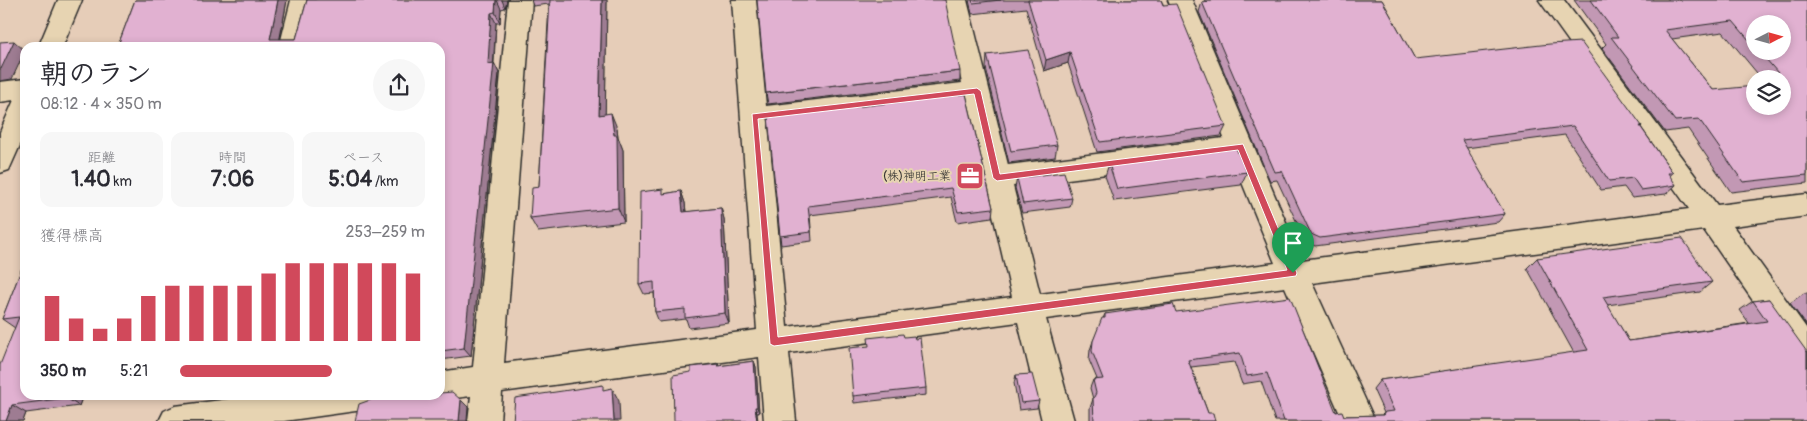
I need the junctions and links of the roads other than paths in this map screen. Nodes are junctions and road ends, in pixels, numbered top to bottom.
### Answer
1 (70, 0) edge
2 (303, 0) edge
3 (520, 0) edge
4 (744, 0) edge
5 (955, 0) edge
6 (1180, 0) edge
7 (1551, 0) edge
8 (52, 42) edge
9 (292, 42) edge
10 (20, 90) edge
11 (977, 91) junction
12 (0, 92) edge
13 (20, 116) edge
14 (754, 116) junction
15 (1240, 146) junction
16 (0, 162) edge
17 (997, 178) junction
18 (1807, 205) edge
19 (1711, 218) junction
20 (1293, 273) junction
21 (1029, 308) junction
22 (774, 342) junction
23 (1807, 353) edge
24 (487, 379) junction
25 (445, 385) edge
26 (323, 400) edge
27 (193, 414) edge
28 (484, 421) edge
29 (780, 421) edge
30 (1058, 421) edge
31 (1359, 421) edge

1 - 8 street
2 - 9 street
3 - 24 street
4 - 14 street
5 - 11 street
6 - 15 street
7 - 19 street
10 - 12 street
11 - 14 street
11 - 17 street
13 - 16 street
14 - 22 street
15 - 17 street
15 - 20 street
17 - 21 street
18 - 19 street
19 - 20 street
19 - 23 street
20 - 21 street
20 - 31 street
21 - 22 street
21 - 30 street
22 - 24 street
22 - 29 street
24 - 25 street
24 - 28 street
26 - 27 street

